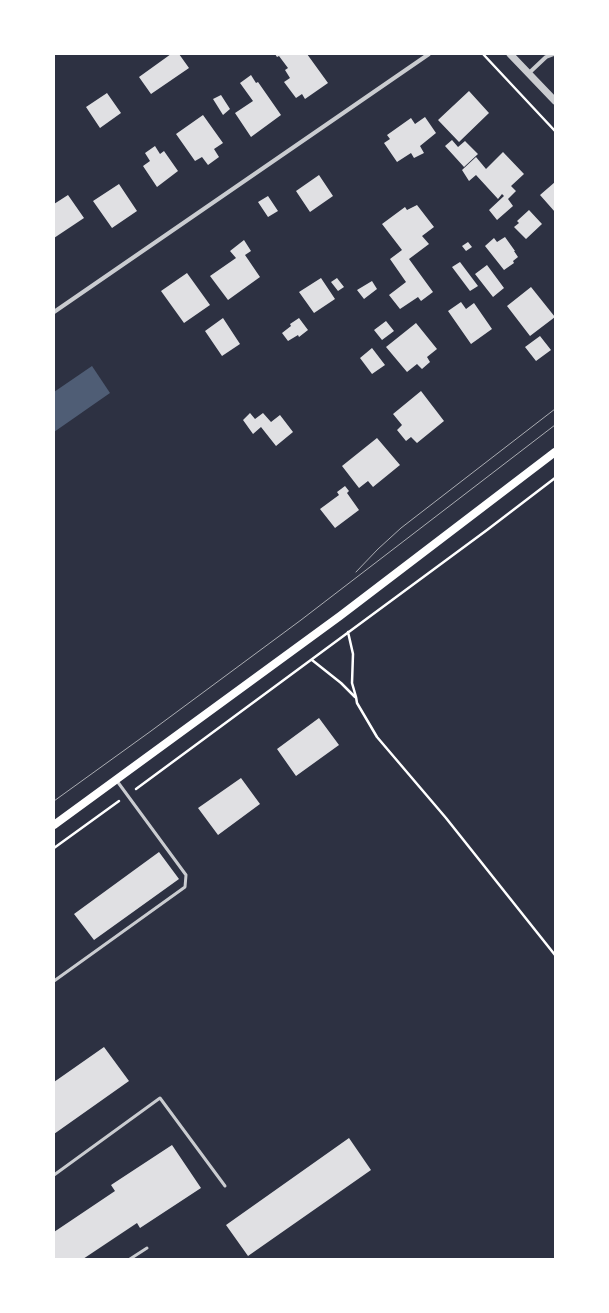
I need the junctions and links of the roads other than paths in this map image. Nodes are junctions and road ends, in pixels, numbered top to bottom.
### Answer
1 (429, 54) edge
2 (510, 54) edge
3 (554, 54) edge
4 (529, 73) junction
5 (555, 101) edge
6 (54, 312) edge
7 (555, 452) edge
8 (116, 780) junction
9 (54, 825) edge
10 (54, 981) edge
11 (54, 1175) edge
12 (225, 1186) dead end
13 (147, 1248) dead end
14 (130, 1259) edge

1 - 6 street
2 - 4 street
3 - 4 street
4 - 5 street
7 - 8 main road
8 - 9 main road
8 - 10 lane
11 - 12 lane
13 - 14 lane

